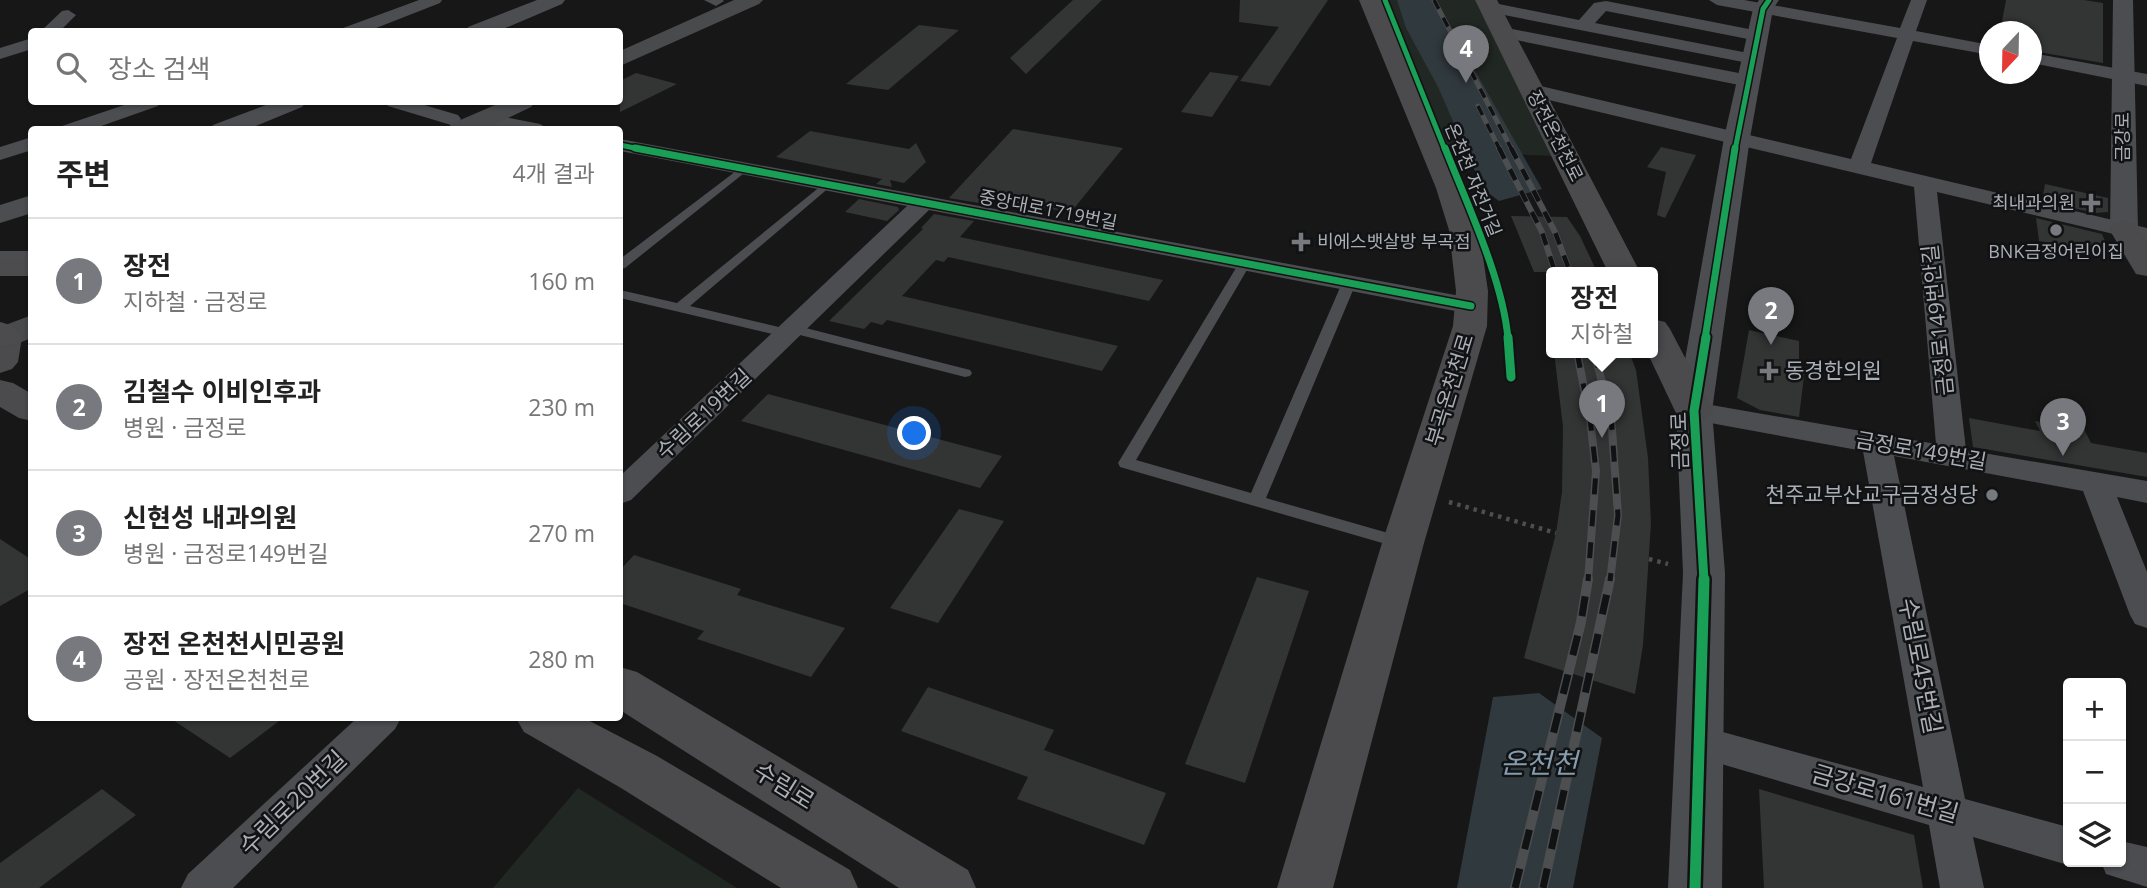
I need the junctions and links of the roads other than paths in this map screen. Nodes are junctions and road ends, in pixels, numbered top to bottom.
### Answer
1 (434, 0) edge
2 (555, 0) edge
3 (716, 0) edge
4 (752, 0) edge
5 (1370, 0) edge
6 (1717, 0) edge
7 (1919, 0) edge
8 (2123, 0) edge
9 (1488, 3) edge
10 (68, 15) dead end
11 (53, 28) edge
12 (360, 28) edge
13 (486, 28) edge
14 (1502, 32) junction
15 (1906, 35) junction
16 (1758, 37) edge
17 (623, 43) edge
18 (28, 44) edge
19 (1979, 48) edge
20 (0, 54) edge
21 (623, 58) edge
22 (2042, 60) edge
23 (2135, 78) edge
24 (1532, 90) junction
25 (142, 105) edge
26 (286, 105) edge
27 (401, 105) edge
28 (509, 105) edge
29 (487, 110) edge
30 (81, 126) edge
31 (232, 126) edge
32 (446, 126) edge
33 (529, 126) edge
34 (1737, 138) junction
35 (28, 144) edge
36 (623, 146) edge
37 (0, 154) edge
38 (1858, 167) junction
39 (744, 168) junction
40 (1925, 183) junction
41 (827, 184) junction
42 (924, 202) junction
43 (28, 204) edge
44 (0, 215) edge
45 (2135, 232) edge
46 (0, 258) edge
47 (28, 258) edge
48 (623, 263) edge
49 (1245, 263) junction
50 (0, 267) edge
51 (28, 267) edge
52 (1621, 267) edge
53 (2147, 267) edge
54 (1349, 283) junction
55 (623, 295) edge
56 (28, 305) edge
57 (1471, 306) junction
58 (680, 308) junction
59 (791, 331) junction
60 (6, 335) edge
61 (1658, 339) edge
62 (965, 373) dead end
63 (0, 390) edge
64 (28, 402) edge
65 (28, 408) edge
66 (1694, 411) junction
67 (1877, 444) junction
68 (1952, 457) junction
69 (2095, 482) junction
70 (623, 490) edge
71 (2147, 492) edge
72 (1256, 501) junction
73 (1403, 543) junction
74 (2147, 615) edge
75 (623, 688) edge
76 (379, 721) edge
77 (546, 721) edge
78 (1701, 742) junction
79 (1948, 813) junction
80 (2063, 845) edge
81 (2126, 861) edge
82 (2147, 867) edge
83 (203, 888) edge
84 (830, 888) edge
85 (948, 888) edge
86 (1305, 888) edge
87 (1695, 888) edge
88 (1962, 888) edge

1 - 12 street
2 - 13 street
3 - 17 main road
4 - 21 main road
5 - 57 main road, 부곡온천천로
6 - 16 street
7 - 15 street
8 - 23 street, 금강로
9 - 14 main road, 장전온천천로
9 - 16 street
10 - 11 street
14 - 16 street
14 - 24 main road, 장전온천천로
15 - 16 street
15 - 19 street
15 - 38 street
16 - 34 street, 금정로
18 - 20 street
22 - 23 street
23 - 45 street, 금강로
24 - 34 street
24 - 52 main road, 장전온천천로
25 - 30 street
26 - 31 street
27 - 32 street
28 - 29 main road
29 - 32 main road
29 - 33 street
34 - 38 street
34 - 66 street, 금정로
35 - 37 street
36 - 39 street, 중앙대로1719번길
38 - 40 street
39 - 41 street, 중앙대로1719번길
39 - 48 lane
40 - 45 street
40 - 68 street, 금정로149번안길
41 - 42 street, 중앙대로1719번길
41 - 58 lane
42 - 49 street, 중앙대로1719번길
42 - 59 street, 수림로19번길
43 - 44 street
45 - 53 main road
46 - 47 street
49 - 54 street, 중앙대로1719번길
49 - 72 lane
50 - 51 highway
54 - 57 street, 중앙대로1719번길
54 - 72 lane
55 - 58 lane
56 - 60 main road
57 - 73 main road, 부곡온천천로
58 - 59 lane
59 - 62 lane
59 - 70 street, 수림로19번길
61 - 66 main road
63 - 64 main road
63 - 65 main road
66 - 67 street, 금정로149번길
66 - 78 street, 금정로
67 - 68 street, 금정로149번길
67 - 79 street, 수림로45번길
68 - 69 street, 금정로149번길
69 - 71 street, 금정로149번길
69 - 74 street
72 - 73 lane
73 - 86 main road, 부곡온천천로
75 - 85 main road, 수림로
76 - 83 street, 수림로20번길
77 - 84 main road
78 - 79 street, 금강로161번길
78 - 87 street, 금정로
79 - 80 street, 금강로161번길
79 - 88 street, 수림로45번길
81 - 82 street

